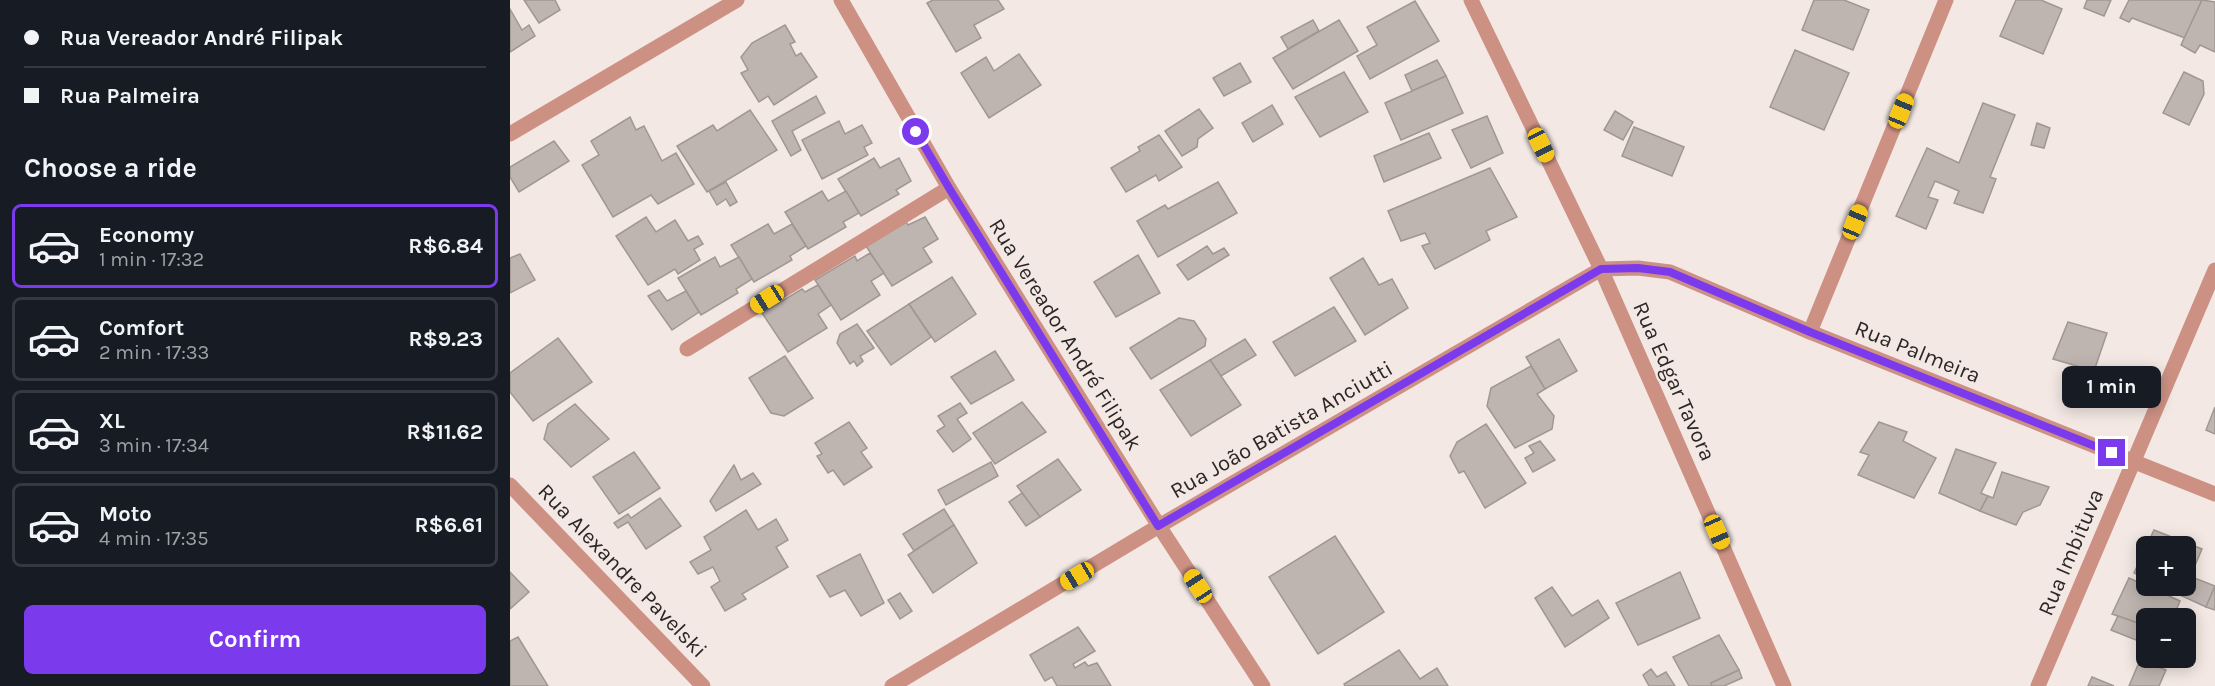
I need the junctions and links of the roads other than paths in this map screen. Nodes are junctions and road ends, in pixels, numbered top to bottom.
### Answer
1 (737, 0) edge
2 (842, 0) edge
3 (1471, 0) edge
4 (1946, 0) edge
5 (510, 134) edge
6 (949, 188) junction
7 (1601, 269) junction
8 (2215, 270) edge
9 (1810, 332) junction
10 (687, 349) dead end
11 (2133, 461) junction
12 (510, 485) edge
13 (2215, 494) edge
14 (1158, 526) junction
15 (703, 686) edge
16 (892, 686) edge
17 (1263, 686) edge
18 (1784, 686) edge
19 (2038, 686) edge

1 - 5 street
2 - 6 street, Rua Vereador André Filipak
3 - 7 street, Rua Edgar Tavora
4 - 9 street
6 - 10 street
6 - 14 street, Rua Vereador André Filipak
7 - 9 street, Rua Palmeira
7 - 14 street, Rua João Batista Anciutti
7 - 18 street, Rua Edgar Tavora
8 - 11 street, Rua Imbituva
9 - 11 street, Rua Palmeira
11 - 13 street, Rua Palmeira
11 - 19 street, Rua Imbituva
12 - 15 street, Rua Alexandre Pavelski
14 - 16 street, Rua João Batista Anciutti
14 - 17 street, Rua Vereador André Filipak

